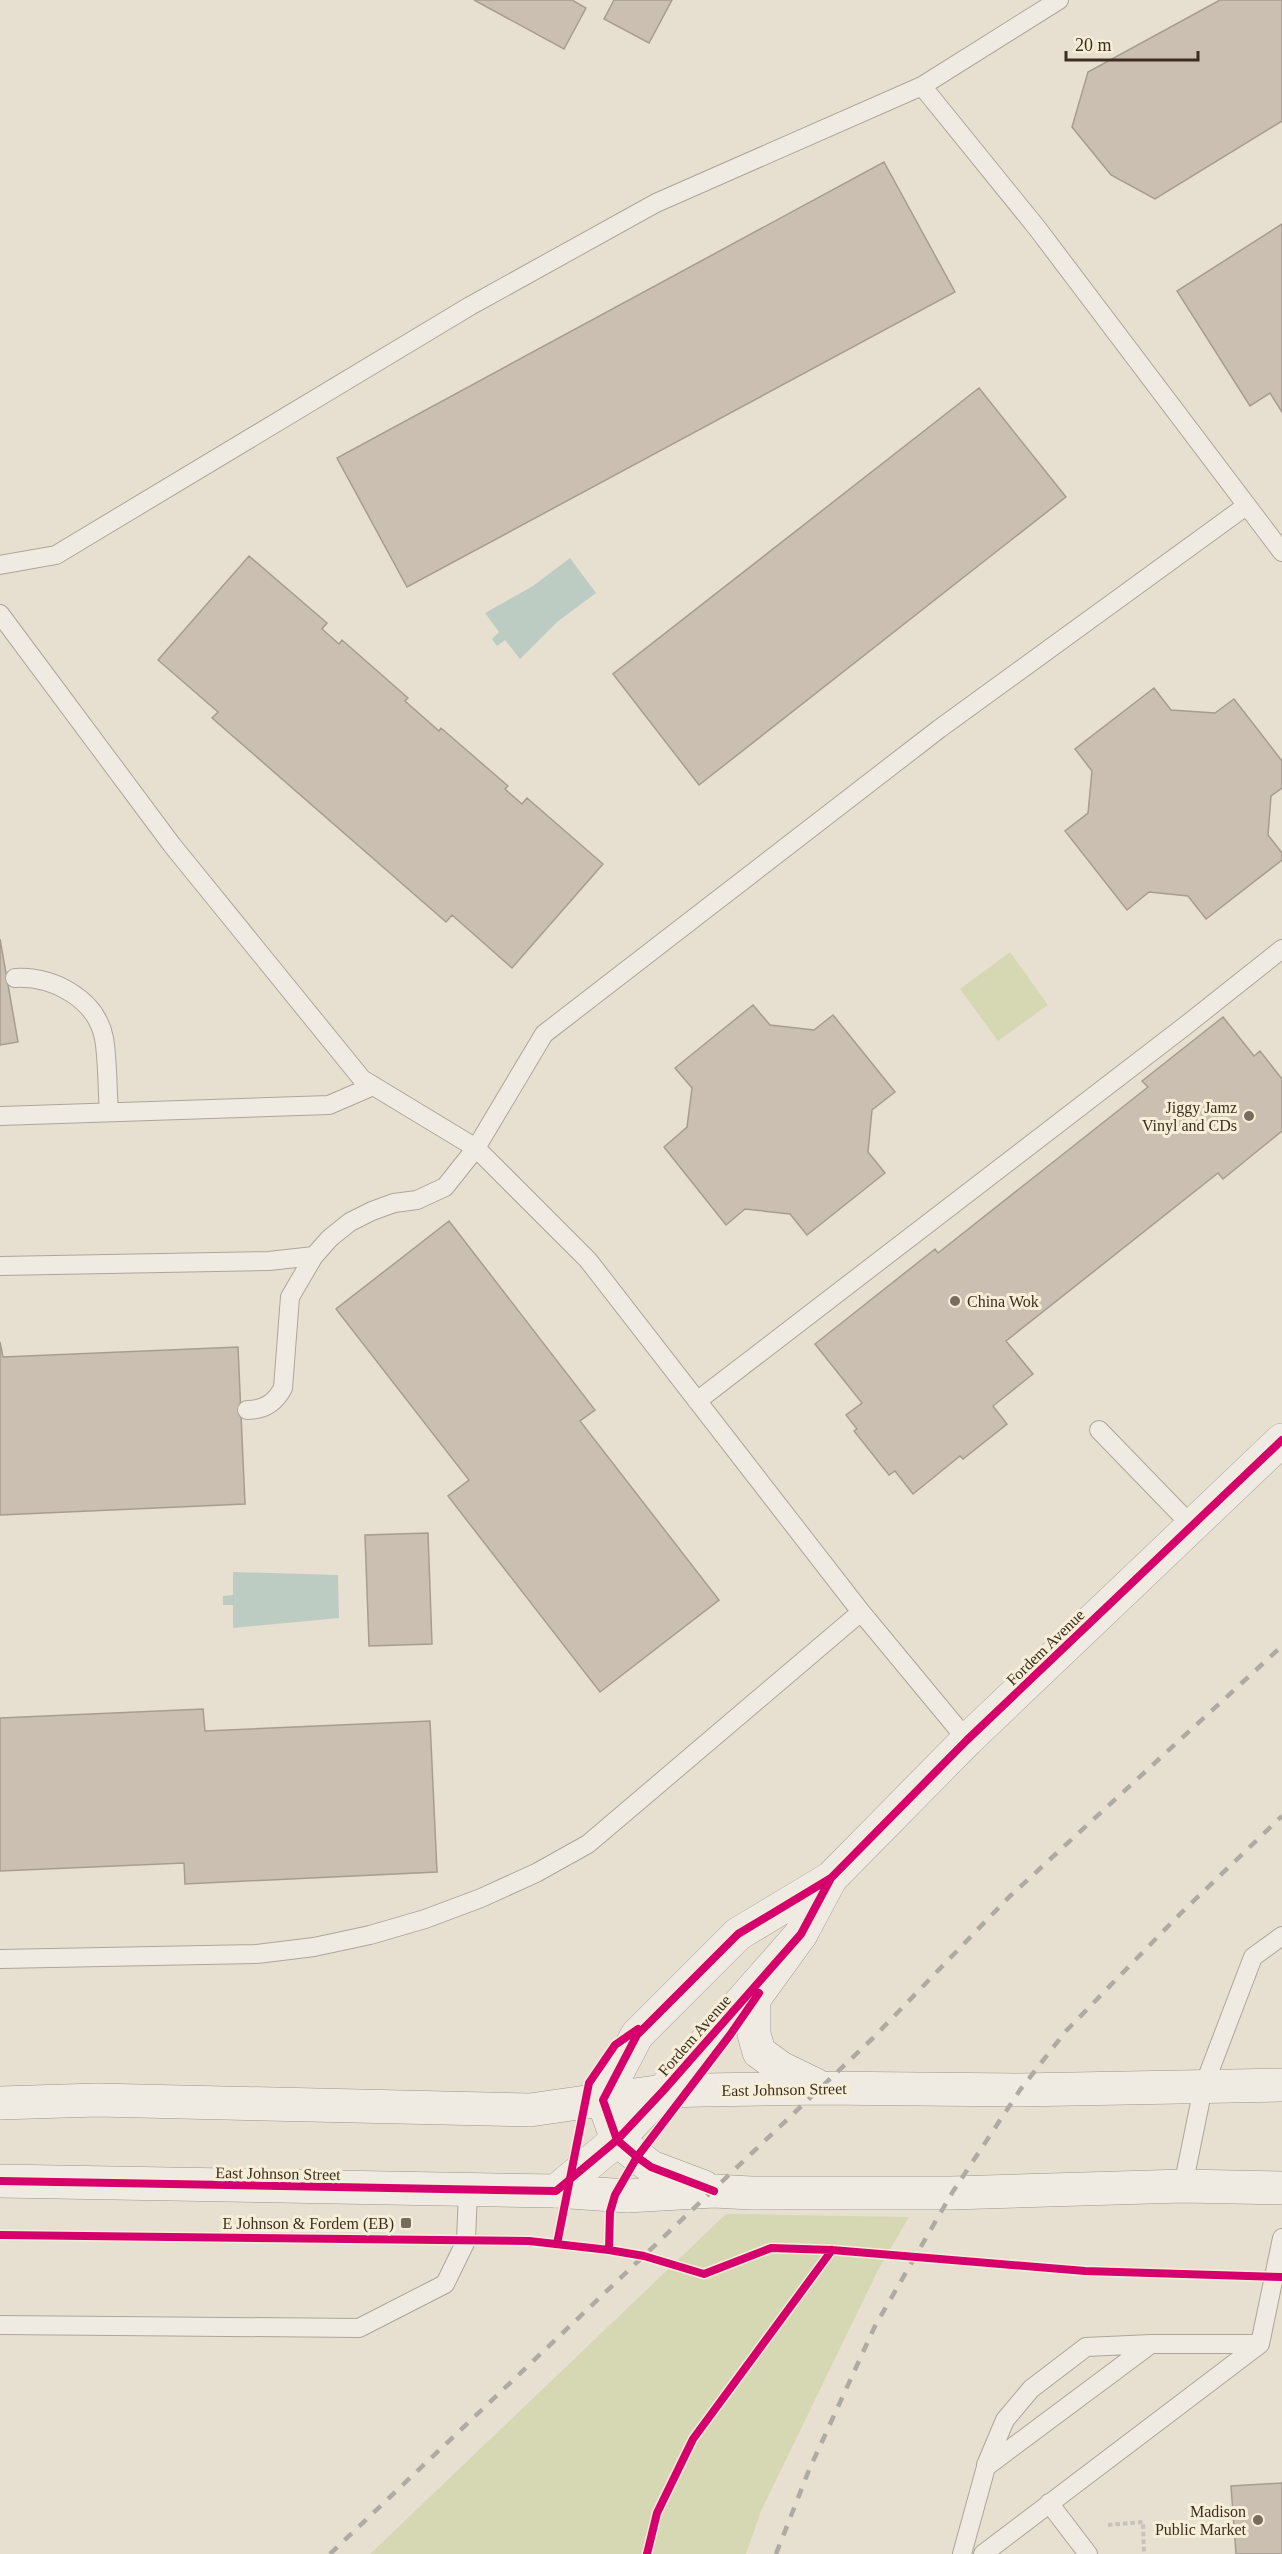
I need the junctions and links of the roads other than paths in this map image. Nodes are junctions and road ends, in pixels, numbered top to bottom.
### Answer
1 (1059, 0) edge
2 (922, 86) junction
3 (1246, 506) junction
4 (1282, 552) edge
5 (0, 565) edge
6 (0, 614) edge
7 (1282, 950) edge
8 (15, 978) dead end
9 (373, 1086) junction
10 (109, 1112) junction
11 (0, 1116) edge
12 (476, 1148) junction
13 (314, 1256) junction
14 (0, 1266) edge
15 (697, 1401) junction
16 (247, 1410) dead end
17 (1099, 1430) dead end
18 (1282, 1440) edge
19 (1192, 1526) junction
20 (861, 1612) junction
21 (967, 1740) junction
22 (831, 1878) junction
23 (801, 1934) junction
24 (1282, 1936) edge
25 (0, 1959) edge
26 (1282, 2085) edge
27 (820, 2088) junction
28 (1203, 2088) junction
29 (663, 2091) junction
30 (603, 2100) junction
31 (0, 2103) edge
32 (617, 2140) junction
33 (0, 2181) edge
34 (1183, 2186) junction
35 (1282, 2188) edge
36 (468, 2191) junction
37 (556, 2191) junction
38 (714, 2191) junction
39 (1282, 2238) edge
40 (0, 2325) edge
41 (1151, 2344) junction
42 (1260, 2344) junction
43 (986, 2467) junction
44 (1049, 2503) junction
45 (962, 2554) edge
46 (983, 2554) edge
47 (1088, 2554) edge

1 - 2 lane
2 - 3 lane
2 - 5 lane
3 - 4 lane
3 - 12 lane
6 - 9 lane
7 - 15 lane
8 - 10 lane
9 - 10 lane
9 - 12 lane
10 - 11 lane
12 - 13 lane
12 - 15 lane
13 - 14 lane
13 - 16 lane
15 - 20 lane
17 - 19 lane
18 - 19 main road, Fordem Avenue
19 - 21 main road, Fordem Avenue
20 - 21 lane
20 - 25 lane
21 - 22 main road, Fordem Avenue
22 - 23 main road, Fordem Avenue
22 - 30 main road, Fordem Avenue
23 - 27 main road
23 - 29 main road, Fordem Avenue
24 - 28 lane
26 - 28 main road, East Johnson Street
27 - 28 main road, East Johnson Street
27 - 29 main road, East Johnson Street
28 - 34 lane
29 - 30 main road, East Johnson Street
29 - 32 main road, Fordem Avenue
30 - 31 main road, East Johnson Street
30 - 32 main road
32 - 37 main road, Fordem Avenue
32 - 38 main road
33 - 36 main road, East Johnson Street
34 - 35 main road, East Johnson Street
34 - 38 main road, East Johnson Street
36 - 37 main road, East Johnson Street
36 - 40 lane
37 - 38 main road, East Johnson Street
39 - 42 lane
41 - 42 lane
41 - 43 lane
41 - 43 lane
42 - 44 lane
43 - 45 lane
44 - 46 lane
44 - 47 lane

